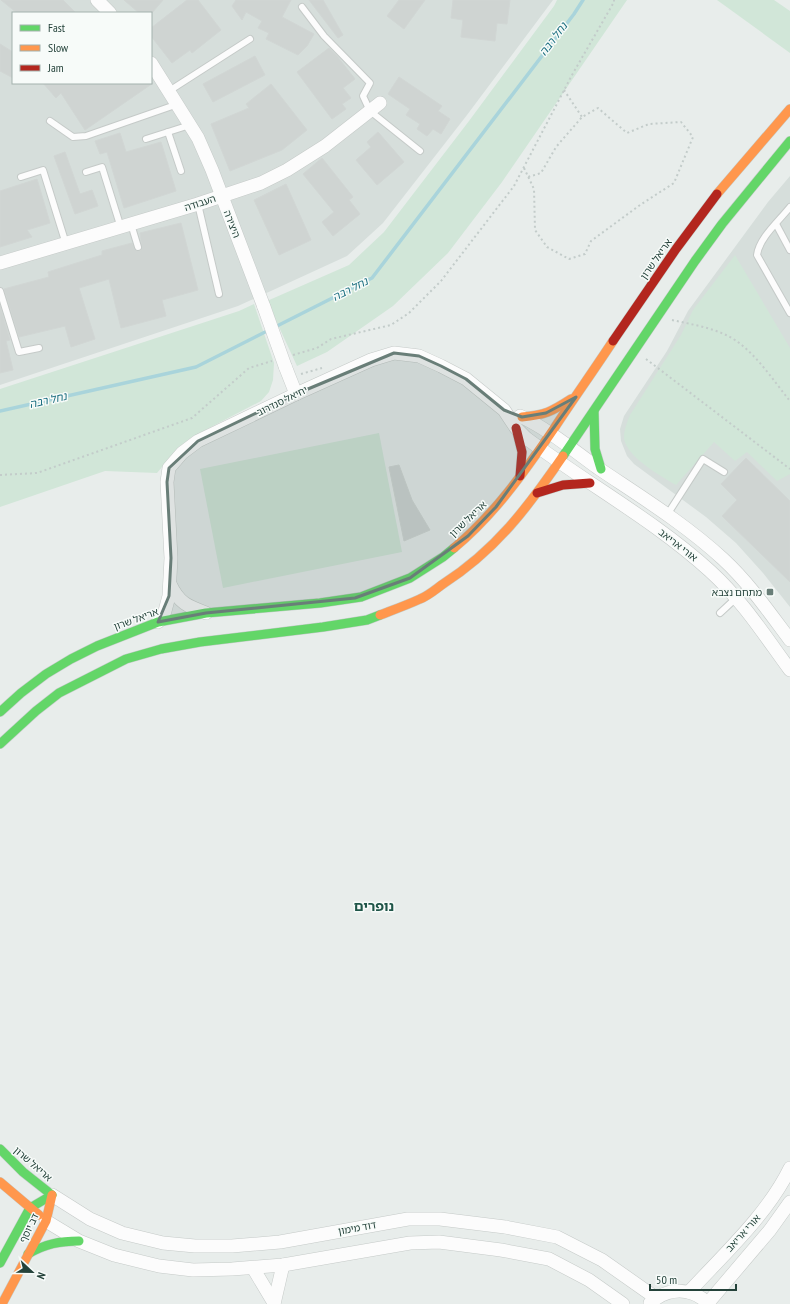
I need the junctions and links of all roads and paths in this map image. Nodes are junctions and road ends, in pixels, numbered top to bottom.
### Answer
1 (97, 0) edge
2 (614, 1) edge
3 (302, 7) dead end
4 (109, 12) edge
5 (250, 40) dead end
6 (152, 65) edge
7 (564, 90) junction
8 (169, 91) junction
9 (380, 103) dead end
10 (178, 104) junction
11 (790, 109) edge
12 (370, 111) junction
13 (582, 117) junction
14 (50, 121) dead end
15 (190, 125) junction
16 (168, 132) junction
17 (146, 139) dead end
18 (790, 140) edge
19 (420, 151) dead end
20 (524, 168) junction
21 (181, 171) dead end
22 (86, 172) dead end
23 (21, 177) dead end
24 (528, 177) junction
25 (222, 196) junction
26 (198, 204) junction
27 (790, 207) edge
28 (776, 224) junction
29 (126, 226) junction
30 (66, 244) junction
31 (138, 248) dead end
32 (790, 250) edge
33 (0, 263) edge
34 (0, 291) edge
35 (218, 294) dead end
36 (790, 313) edge
37 (658, 317) junction
38 (39, 348) dead end
39 (635, 351) junction
40 (272, 361) dead end
41 (286, 361) junction
42 (322, 368) dead end
43 (300, 374) dead end
44 (296, 394) junction
45 (576, 397) junction
46 (790, 401) edge
47 (594, 411) junction
48 (519, 422) junction
49 (550, 434) junction
50 (540, 448) junction
51 (569, 448) junction
52 (560, 462) junction
53 (601, 469) junction
54 (790, 469) edge
55 (724, 472) dead end
56 (0, 475) edge
57 (520, 477) junction
58 (590, 483) junction
59 (537, 494) junction
60 (667, 515) junction
61 (170, 584) junction
62 (749, 586) junction
63 (736, 598) junction
64 (206, 613) junction
65 (720, 613) dead end
66 (158, 622) junction
67 (790, 640) edge
68 (790, 670) edge
69 (15, 699) junction
70 (0, 704) edge
71 (0, 712) edge
72 (0, 744) edge
73 (0, 1149) edge
74 (790, 1168) edge
75 (1, 1183) edge
76 (52, 1195) junction
77 (790, 1202) edge
78 (11, 1204) dead end
79 (30, 1208) junction
80 (14, 1221) dead end
81 (46, 1221) junction
82 (14, 1236) junction
83 (79, 1240) junction
84 (28, 1254) junction
85 (0, 1263) edge
86 (283, 1266) junction
87 (253, 1268) junction
88 (689, 1292) junction
89 (652, 1301) edge
90 (274, 1303) edge
91 (2, 1304) edge
92 (623, 1304) edge
93 (709, 1304) edge

1 - 4 street
2 - 7 path
3 - 12 lane
5 - 8 lane
6 - 8 street, היצירה
7 - 13 path
7 - 20 path
8 - 10 street, היצירה
9 - 12 street, העבודה
10 - 14 lane
10 - 15 street, היצירה
11 - 45 main road, אריאל שרון
12 - 19 lane
12 - 25 street, העבודה
13 - 24 path
13 - 24 path
15 - 16 lane
15 - 25 street, היצירה
16 - 17 lane
16 - 21 lane
18 - 37 main road
20 - 24 path
20 - 41 path
22 - 29 lane
23 - 30 lane
25 - 26 street, העבודה
25 - 41 street, היצירה, bridge
26 - 29 street, העבודה
26 - 35 lane
27 - 28 lane
28 - 32 lane
28 - 36 lane
29 - 30 street, העבודה
29 - 31 lane
30 - 33 street, העבודה
34 - 38 lane
37 - 39 main road
37 - 46 path
39 - 47 main road
39 - 54 path
40 - 56 path
41 - 44 street, היצירה
42 - 43 path
44 - 48 street, יחיאל סנדרוב
44 - 61 street, יחיאל סנדרוב
45 - 48 main road
45 - 49 main road, אריאל שרון
47 - 51 main road
47 - 53 main road
48 - 49 street, יחיאל סנדרוב
48 - 50 street, יחיאל סנדרוב
48 - 57 main road
49 - 50 main road, אריאל שרון
49 - 51 street, יחיאל סנדרוב
50 - 52 street, אורי אריאב
50 - 57 main road, אריאל שרון
51 - 52 main road
51 - 53 street, אורי אריאב
52 - 58 street, אורי אריאב
52 - 59 main road
53 - 60 street, אורי אריאב
55 - 60 lane
57 - 64 main road, אריאל שרון
58 - 59 main road
58 - 63 street, אורי אריאב
59 - 72 main road
60 - 62 street, אורי אריאב
61 - 64 street
61 - 66 street, יחיאל סנדרוב
62 - 63 lane
62 - 67 street, אורי אריאב
63 - 65 lane
63 - 68 street, אורי אריאב
64 - 66 main road, אריאל שרון
66 - 69 main road, אריאל שרון
69 - 70 main road
69 - 71 main road, אריאל שרון
73 - 76 main road, אריאל שרון
74 - 88 street, אורי אריאב
75 - 78 main road
75 - 79 main road
76 - 79 main road, דב יוסף
76 - 81 main road, דב יוסף
76 - 89 street, דוד מימון
77 - 93 street, אורי אריאב
79 - 81 main road
79 - 82 main road, דב יוסף
80 - 82 main road
81 - 83 street
81 - 84 main road, דב יוסף
82 - 85 main road, דב יוסף
83 - 84 main road
83 - 87 street
84 - 91 main road, דב יוסף
86 - 87 street
86 - 90 street
86 - 92 street
87 - 90 street
88 - 89 street
88 - 93 street

